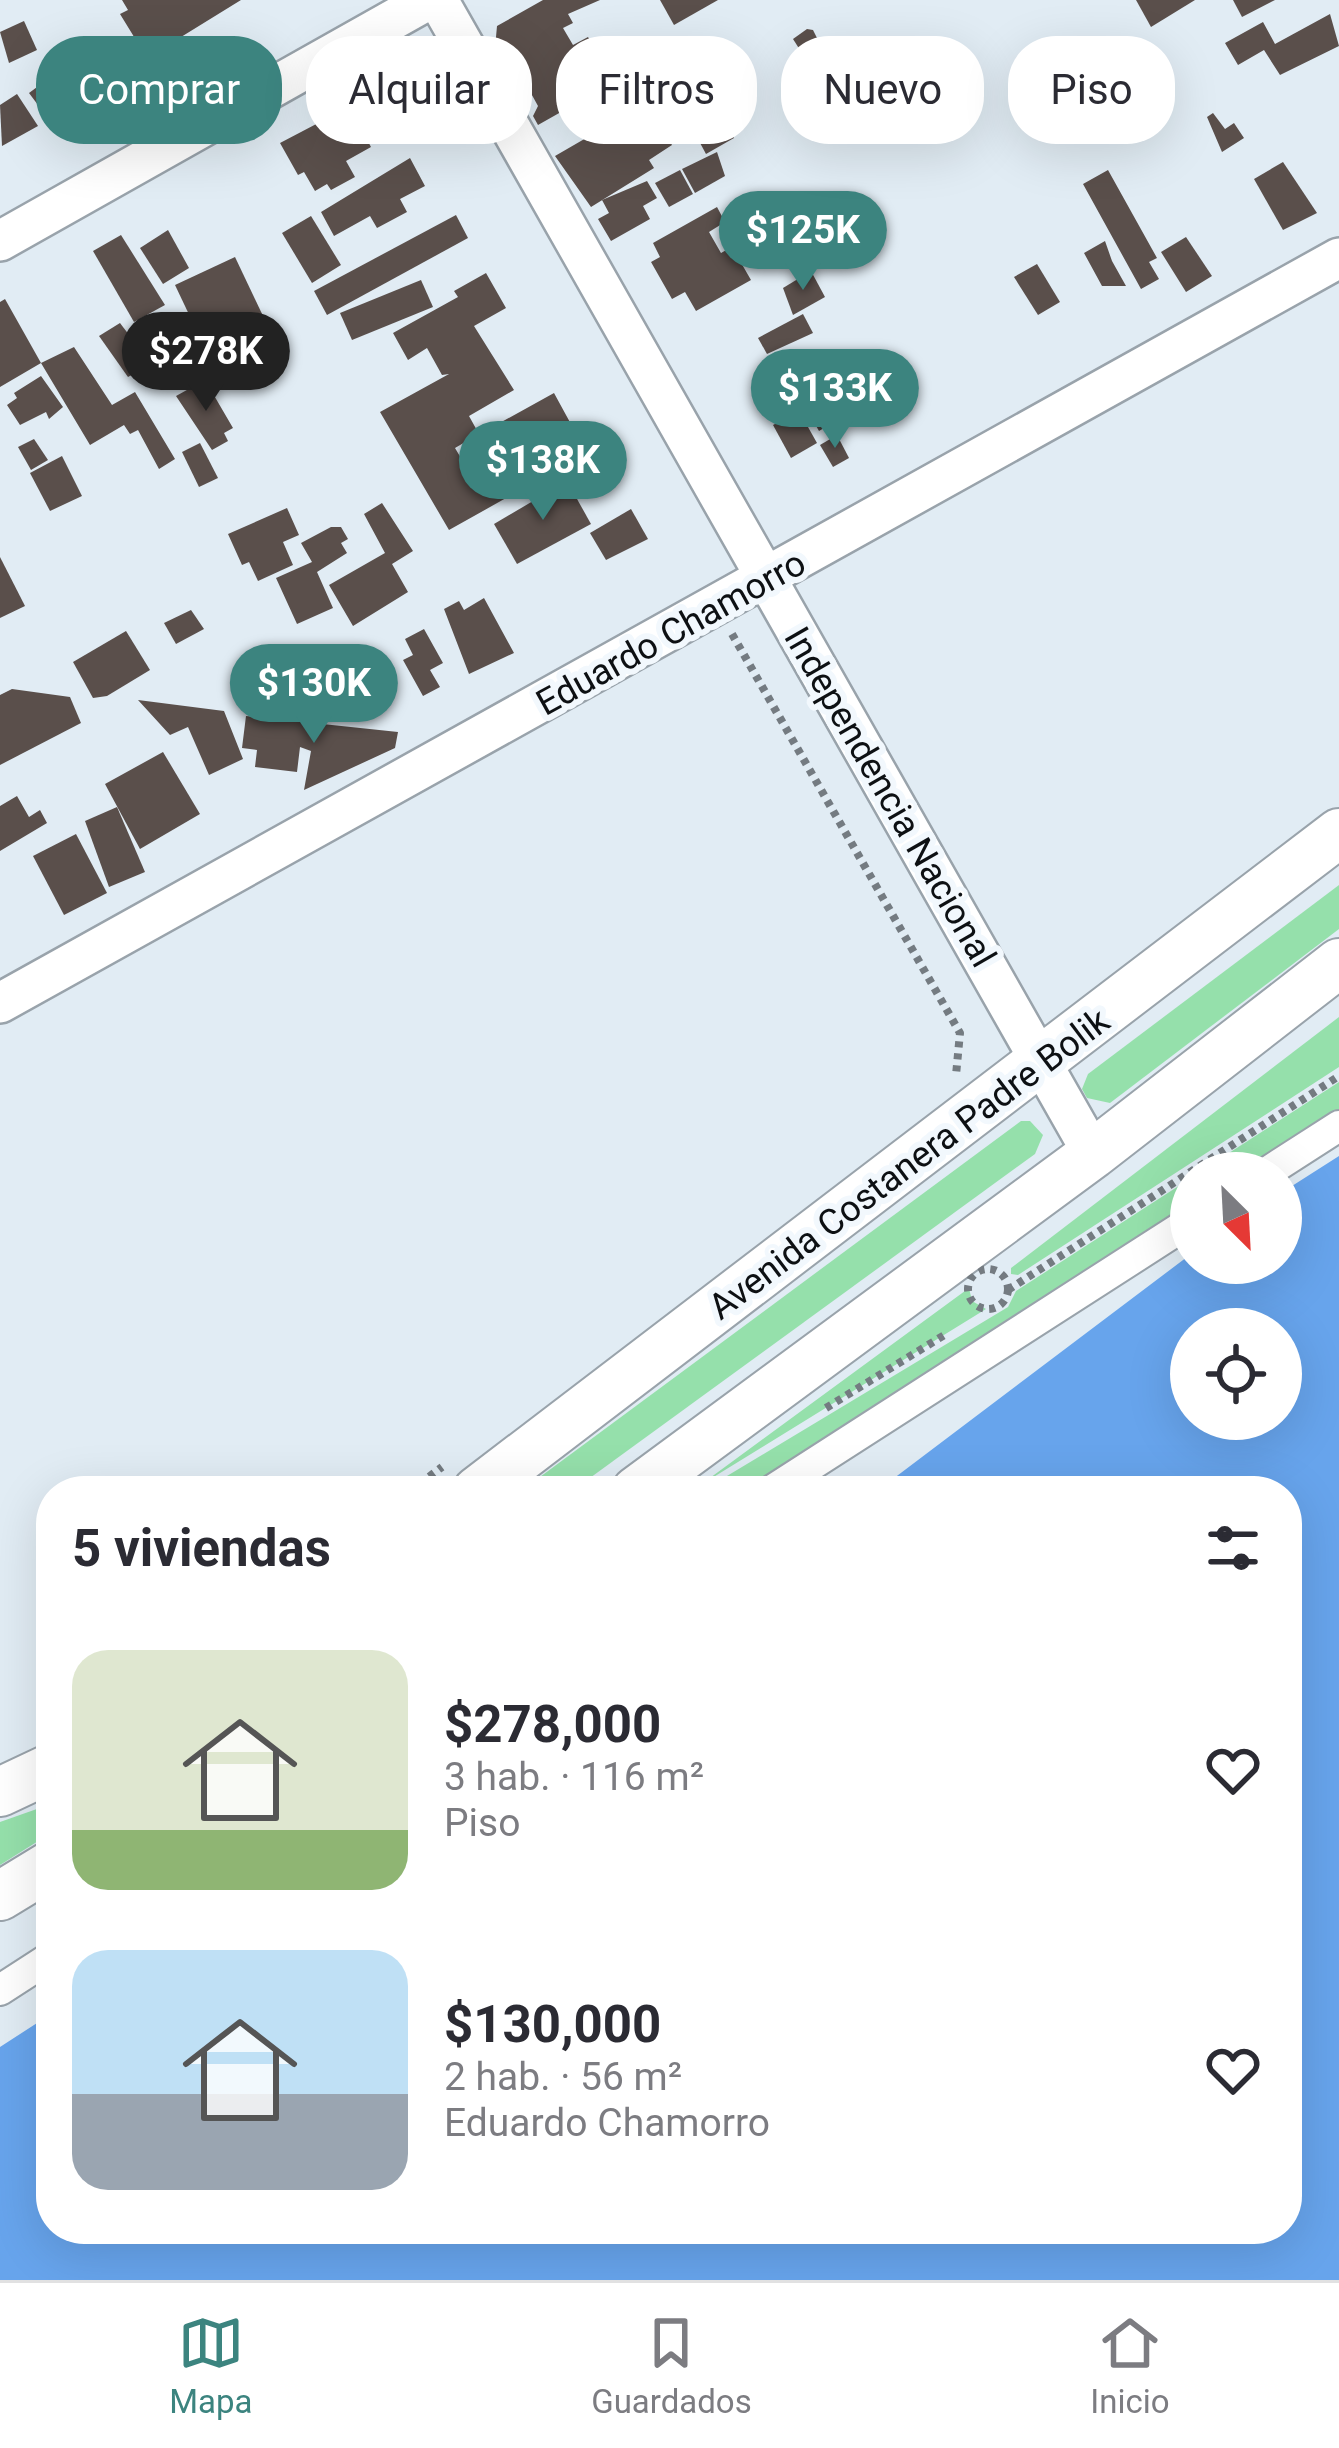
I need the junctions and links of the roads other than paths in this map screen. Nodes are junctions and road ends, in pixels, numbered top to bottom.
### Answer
1 (428, 0) edge
2 (438, 0) edge
3 (0, 241) edge
4 (1339, 258) edge
5 (767, 580) junction
6 (1339, 833) edge
7 (1339, 964) edge
8 (5, 989) edge
9 (1041, 1064) junction
10 (1339, 1126) edge
11 (1299, 1152) edge
12 (1093, 1154) junction
13 (1170, 1234) edge
14 (467, 1474) edge
15 (656, 1476) edge
16 (794, 1476) edge
17 (36, 1775) edge
18 (0, 1792) edge
19 (36, 1874) edge
20 (0, 1896) edge
21 (36, 1967) edge
22 (0, 1990) edge

1 - 3 street
2 - 5 street, Independencia Nacional
4 - 5 street, Eduardo Chamorro
5 - 8 street, Eduardo Chamorro
5 - 9 street, Independencia Nacional
6 - 9 street, Avenida Costanera Padre Bolik
7 - 12 street
9 - 12 street, Independencia Nacional
9 - 14 street, Avenida Costanera Padre Bolik
10 - 11 street
12 - 15 street
13 - 16 street
17 - 18 street
19 - 20 street
21 - 22 street

